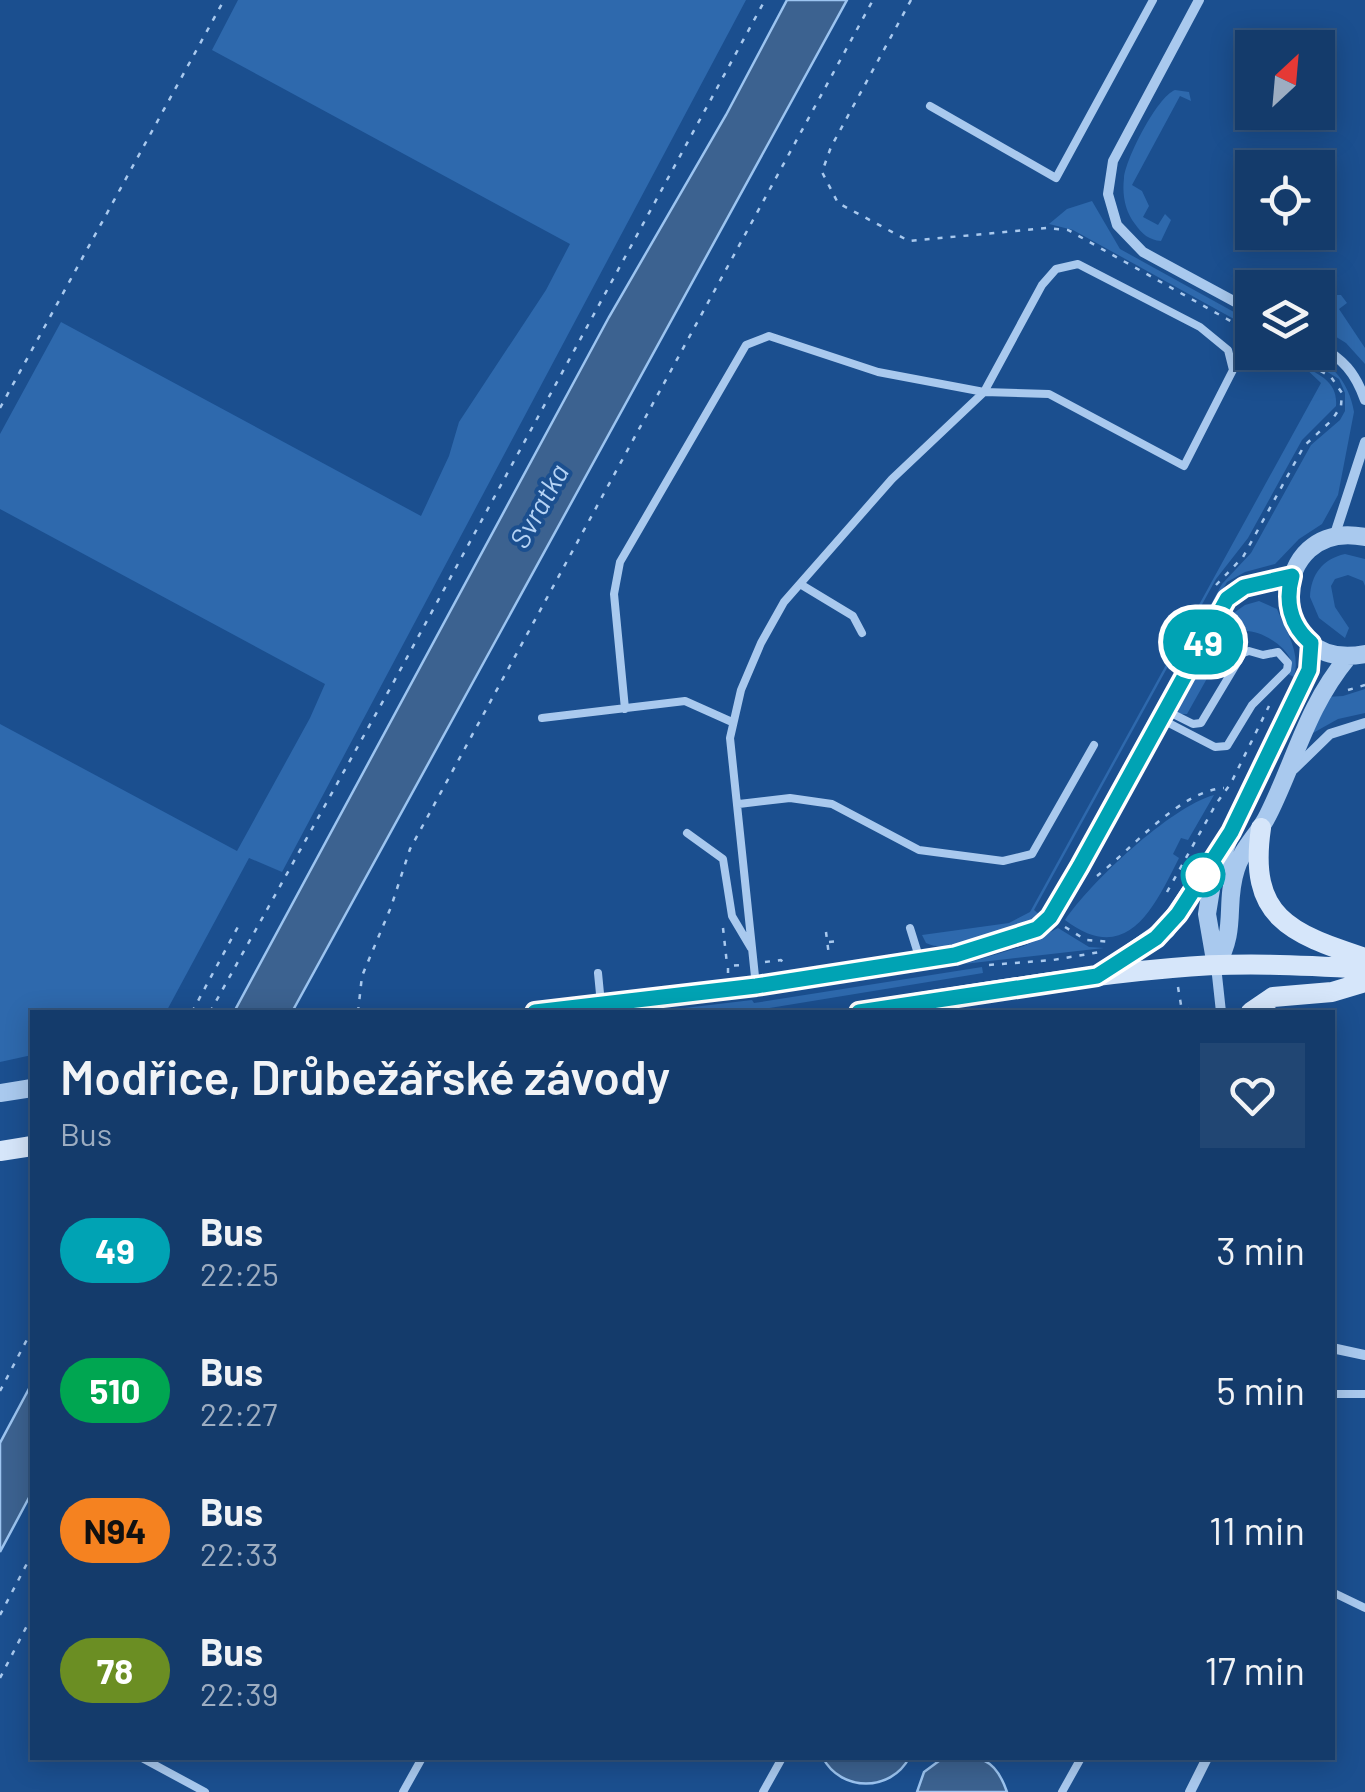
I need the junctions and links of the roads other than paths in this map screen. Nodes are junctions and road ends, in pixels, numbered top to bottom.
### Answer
1 (1153, 0) edge
2 (1199, 0) edge
3 (930, 106) dead end
4 (1235, 302) edge
5 (1335, 355) edge
6 (984, 392) junction
7 (1365, 400) edge
8 (1365, 442) edge
9 (1334, 537) junction
10 (1365, 537) edge
11 (1292, 576) junction
12 (800, 584) junction
13 (862, 633) dead end
14 (1311, 643) junction
15 (1360, 656) edge
16 (625, 708) junction
17 (1164, 715) junction
18 (542, 718) dead end
19 (732, 722) junction
20 (1365, 723) edge
21 (1094, 745) dead end
22 (1287, 777) junction
23 (738, 804) junction
24 (1262, 828) junction
25 (1231, 832) junction
26 (687, 834) dead end
27 (910, 928) dead end
28 (754, 952) junction
29 (1365, 958) edge
30 (920, 960) junction
31 (1216, 966) junction
32 (1365, 969) edge
33 (598, 973) dead end
34 (1097, 976) junction
35 (1365, 982) edge
36 (756, 986) junction
37 (601, 1004) junction
38 (551, 1010) edge
39 (872, 1010) edge
40 (1221, 1010) edge
41 (1254, 1010) edge
42 (30, 1088) edge
43 (0, 1094) edge
44 (30, 1146) edge
45 (0, 1151) edge
46 (1335, 1349) edge
47 (1365, 1355) edge
48 (1335, 1394) edge
49 (1365, 1394) edge
50 (1335, 1593) edge
51 (1365, 1608) edge
52 (146, 1760) edge
53 (421, 1760) edge
54 (781, 1760) edge
55 (1080, 1760) edge
56 (1206, 1760) edge
57 (205, 1792) edge
58 (404, 1792) edge
59 (763, 1792) edge
60 (1062, 1792) edge
61 (1190, 1792) edge

1 - 3 lane
2 - 4 street
5 - 7 street
6 - 6 lane
6 - 12 lane
6 - 16 lane
8 - 9 street
9 - 10 street
9 - 11 street
11 - 14 street
11 - 17 street
12 - 13 lane
12 - 19 lane
14 - 15 street
14 - 25 street
15 - 22 street
16 - 18 lane
16 - 19 lane
17 - 17 lane
17 - 30 street
19 - 23 lane
20 - 22 street
21 - 23 lane
22 - 24 street
23 - 28 lane
24 - 29 main road
24 - 31 street
25 - 31 street
25 - 34 main road
26 - 28 lane
27 - 30 lane
28 - 36 lane
30 - 36 street
31 - 32 main road
31 - 34 main road
31 - 40 street
33 - 37 lane
34 - 39 main road
35 - 41 main road
36 - 37 street
37 - 38 street
42 - 43 street
44 - 45 main road
46 - 47 street
48 - 49 lane
50 - 51 lane
52 - 57 lane
53 - 58 lane
54 - 59 lane
55 - 60 lane
56 - 61 street

